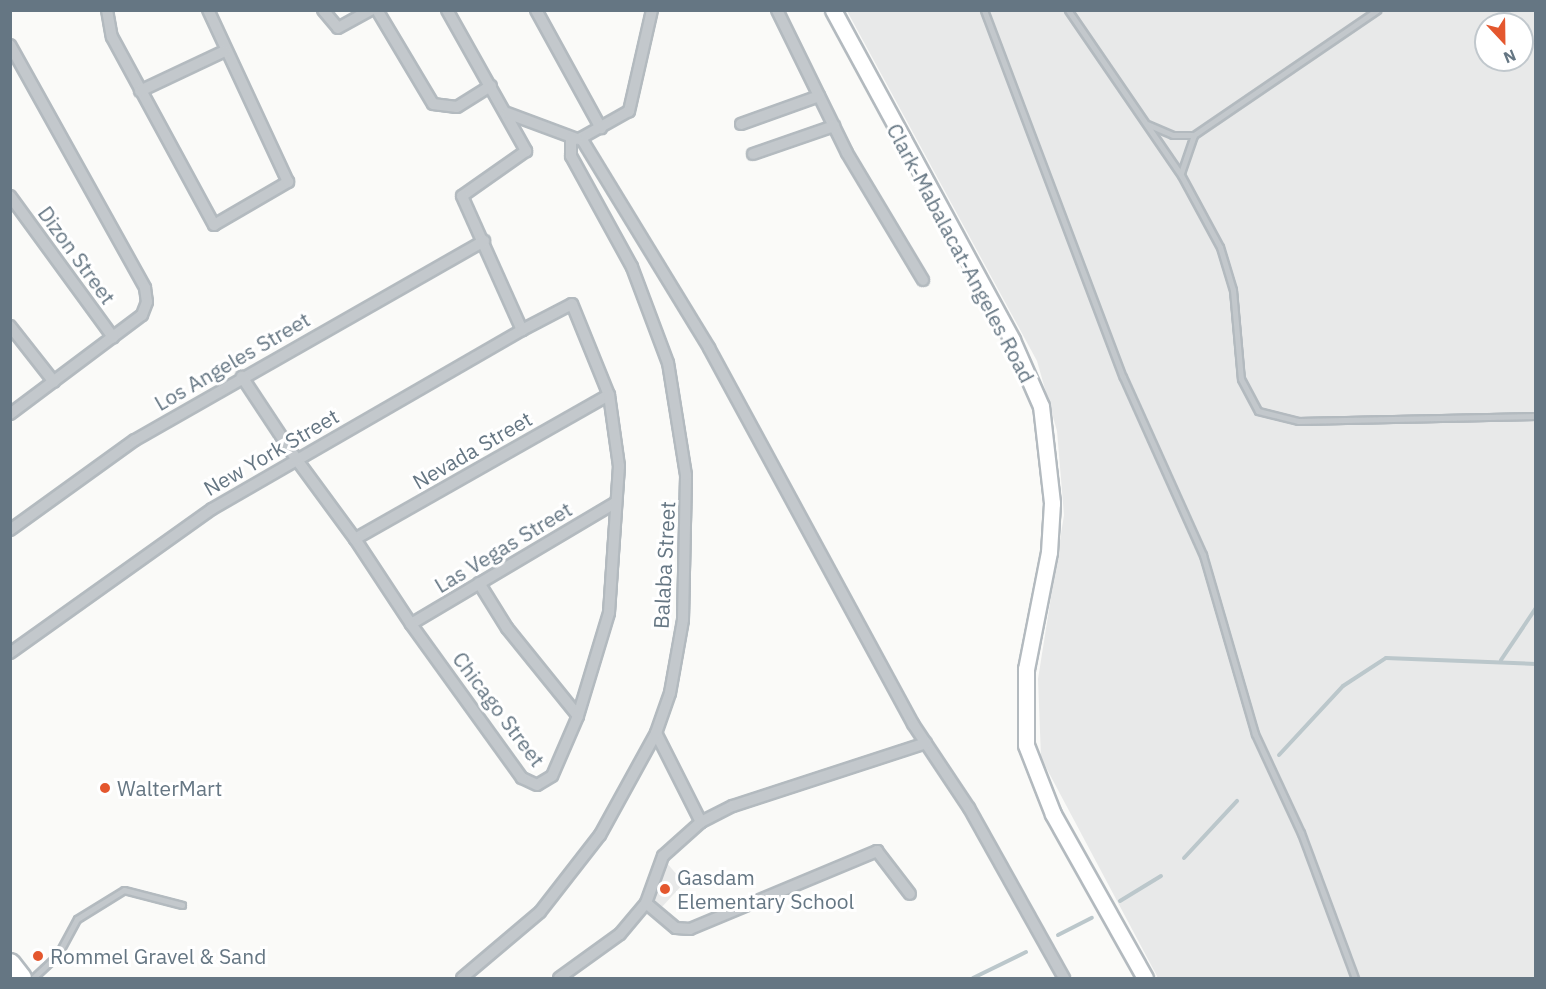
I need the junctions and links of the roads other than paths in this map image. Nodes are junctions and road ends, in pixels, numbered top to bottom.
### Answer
1 (107, 10) edge
2 (208, 10) edge
3 (323, 10) edge
4 (372, 10) edge
5 (377, 10) edge
6 (447, 10) edge
7 (536, 10) edge
8 (652, 10) edge
9 (777, 10) edge
10 (833, 10) edge
11 (984, 10) edge
12 (1068, 10) edge
13 (1377, 10) edge
14 (11, 45) edge
15 (225, 51) junction
16 (491, 86) junction
17 (140, 91) junction
18 (819, 96) junction
19 (507, 113) junction
20 (1143, 121) junction
21 (741, 124) dead end
22 (834, 126) junction
23 (601, 128) junction
24 (1194, 135) junction
25 (576, 138) junction
26 (753, 154) dead end
27 (1181, 175) junction
28 (10, 196) edge
29 (484, 241) junction
30 (923, 280) dead end
31 (565, 305) joint
32 (10, 326) edge
33 (522, 330) junction
34 (113, 337) junction
35 (242, 377) junction
36 (54, 382) junction
37 (609, 395) junction
38 (10, 414) edge
39 (1536, 416) edge
40 (297, 460) junction
41 (615, 503) junction
42 (10, 530) edge
43 (355, 539) junction
44 (479, 583) junction
45 (411, 624) junction
46 (10, 653) edge
47 (578, 716) junction
48 (656, 733) junction
49 (926, 743) junction
50 (701, 822) junction
51 (910, 894) dead end
52 (646, 903) junction
53 (182, 905) dead end
54 (10, 964) edge
55 (21, 978) edge
56 (33, 978) edge
57 (462, 978) edge
58 (560, 978) edge
59 (1064, 978) edge
60 (1145, 978) edge
61 (1355, 978) edge

1 - 17 street
2 - 15 street
3 - 4 street
5 - 16 street
6 - 16 street
7 - 23 street
8 - 23 street
9 - 18 street
10 - 60 main road, Clark-Mabalacat-Angeles Road
11 - 61 lane
12 - 20 lane
13 - 24 lane
14 - 34 street
15 - 17 street
15 - 17 street
16 - 19 street
18 - 21 street
18 - 22 street
19 - 25 street
19 - 29 street
20 - 24 lane
20 - 27 lane
22 - 26 street
22 - 30 street
23 - 25 street
24 - 27 lane
25 - 48 street, Balaba Street
25 - 49 street
27 - 39 lane
28 - 34 street, Dizon Street
29 - 33 street
29 - 35 street, Los Angeles Street
31 - 33 street, New York Street
31 - 37 street, Chicago Street
32 - 36 street
33 - 40 street, New York Street
34 - 36 street
35 - 40 street, Chicago Street
35 - 42 street, Los Angeles Street
36 - 38 street
37 - 41 street, Chicago Street
37 - 43 street, Nevada Street
40 - 43 street, Chicago Street
40 - 46 street, New York Street
41 - 44 street, Las Vegas Street
41 - 47 street, Chicago Street
43 - 45 street, Chicago Street
44 - 45 street, Las Vegas Street
44 - 47 street
45 - 47 street, Chicago Street
48 - 50 street
48 - 57 street, Balaba Street
49 - 50 street
49 - 59 street
50 - 52 street
51 - 52 street
52 - 58 street
53 - 56 lane
54 - 55 highway

